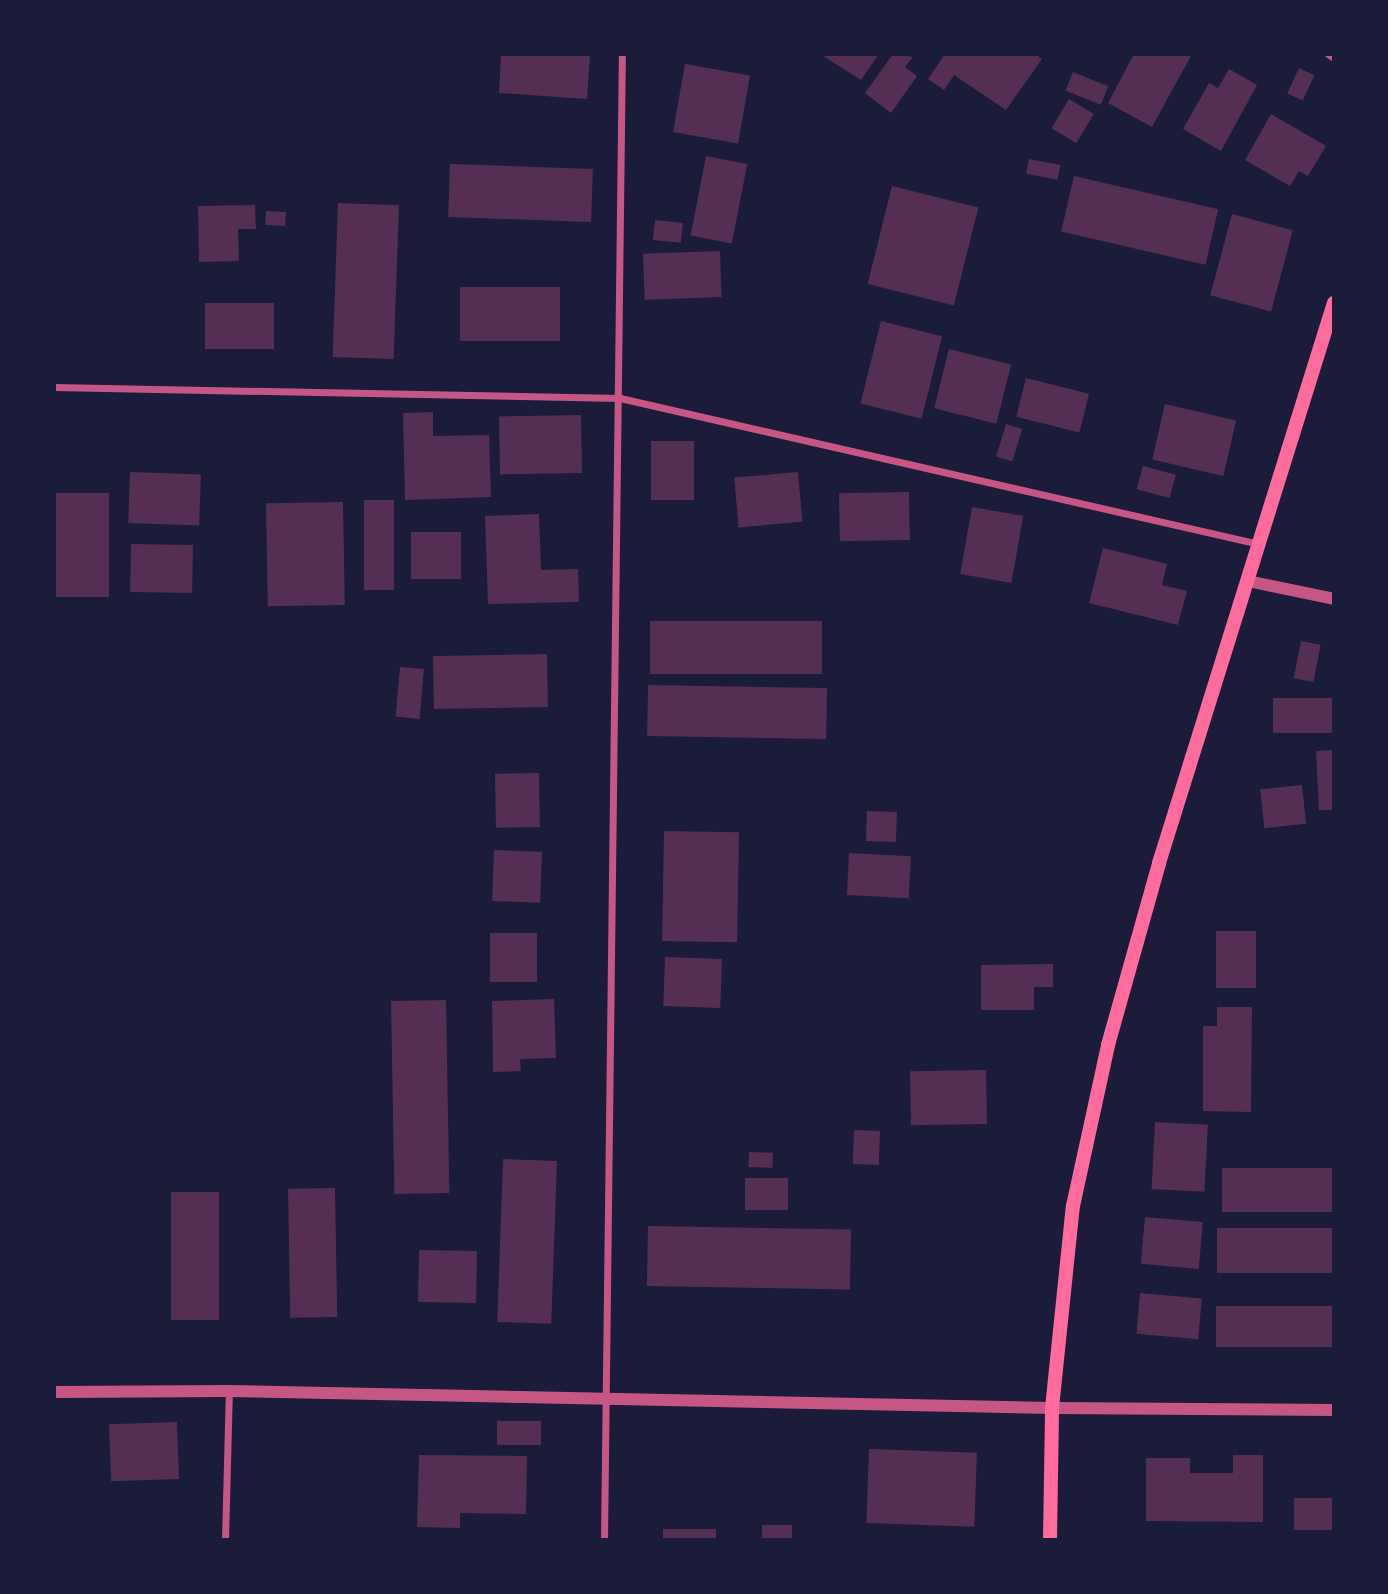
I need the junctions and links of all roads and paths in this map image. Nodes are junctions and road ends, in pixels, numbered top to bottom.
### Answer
1 (622, 54) edge
2 (1328, 54) edge
3 (1334, 58) edge
4 (1334, 303) edge
5 (54, 387) edge
6 (620, 398) junction
7 (1259, 544) junction
8 (1248, 581) junction
9 (1334, 599) edge
10 (229, 1391) junction
11 (54, 1392) edge
12 (605, 1397) junction
13 (1052, 1408) junction
14 (1334, 1410) edge
15 (225, 1540) edge
16 (604, 1540) edge
17 (1051, 1540) edge

1 - 6 street
2 - 3 street
4 - 7 main road
5 - 6 street
6 - 7 street
6 - 12 street
7 - 8 main road
8 - 9 street
8 - 13 main road
10 - 11 street
10 - 12 street
10 - 15 street
12 - 13 street
12 - 16 street
13 - 14 street
13 - 17 main road

